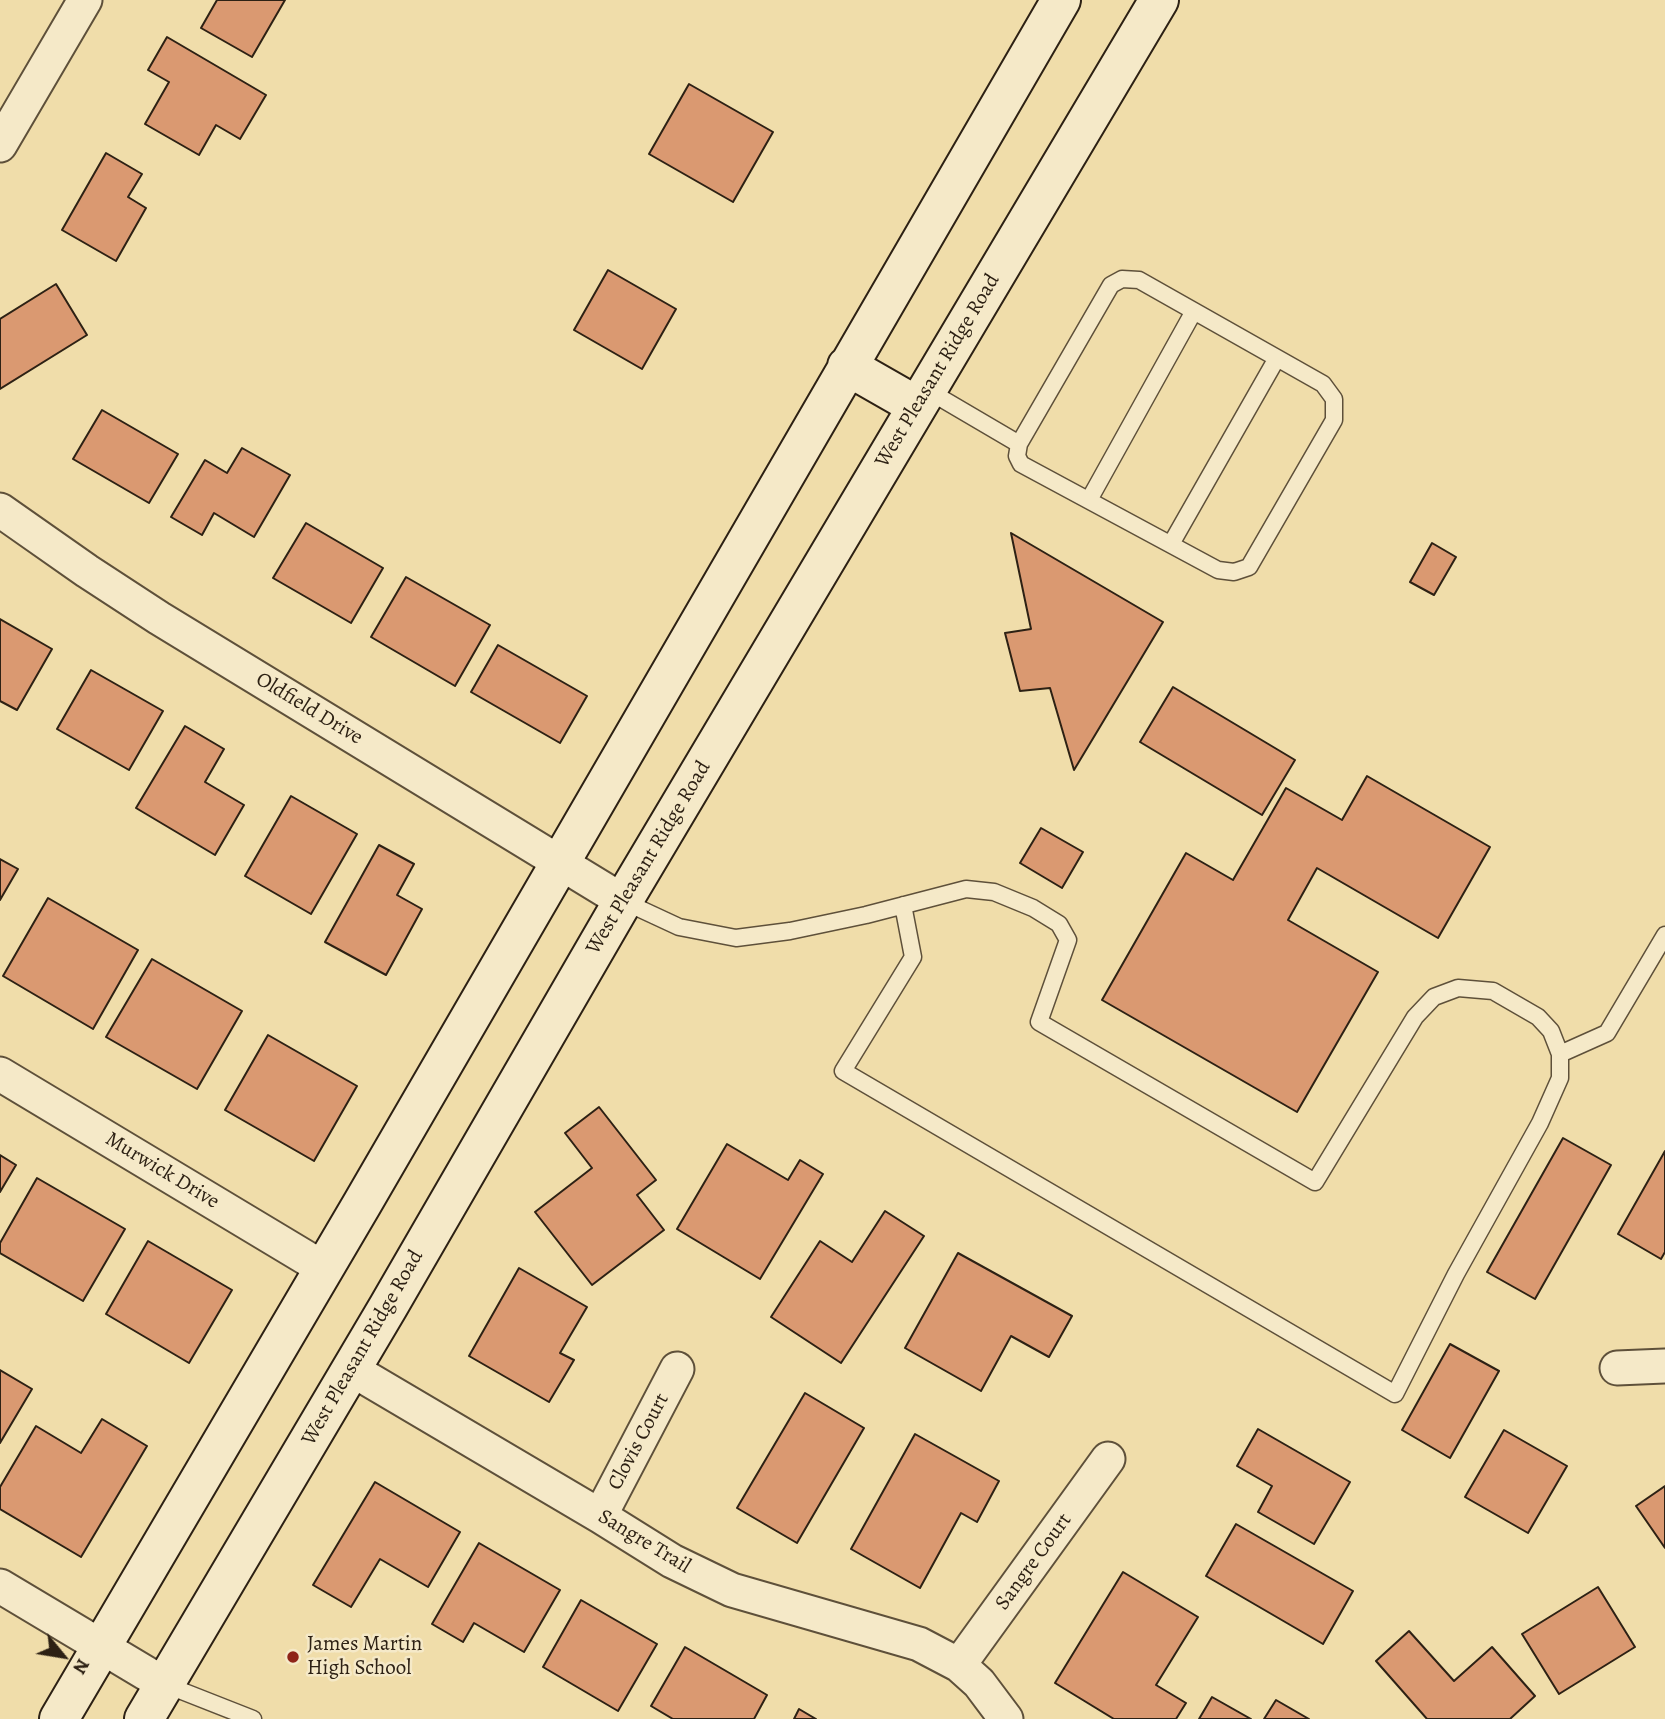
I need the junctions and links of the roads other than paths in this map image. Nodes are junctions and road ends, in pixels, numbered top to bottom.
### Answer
1 (85, 0) edge
2 (1061, 0) edge
3 (1159, 0) edge
4 (0, 145) edge
5 (1194, 311) junction
6 (1277, 358) junction
7 (848, 366) junction
8 (922, 398) junction
9 (1019, 444) junction
10 (1089, 500) junction
11 (0, 510) edge
12 (1171, 544) junction
13 (559, 862) junction
14 (623, 901) junction
15 (903, 905) junction
16 (1665, 935) edge
17 (1560, 1054) junction
18 (0, 1074) edge
19 (323, 1268) junction
20 (1665, 1366) edge
21 (1617, 1368) dead end
22 (351, 1369) junction
23 (677, 1369) dead end
24 (1108, 1459) dead end
25 (600, 1516) junction
26 (0, 1586) edge
27 (101, 1647) junction
28 (959, 1665) junction
29 (164, 1684) junction
30 (59, 1719) edge
31 (144, 1719) edge
32 (253, 1719) edge
33 (1006, 1719) edge

1 - 4 street
2 - 7 main road
3 - 8 main road, West Pleasant Ridge Road
5 - 6 lane
5 - 9 lane
5 - 10 lane
6 - 12 lane
6 - 12 lane
7 - 8 main road
7 - 13 main road
8 - 9 lane
8 - 14 main road, West Pleasant Ridge Road
9 - 10 lane
10 - 12 lane
11 - 13 street, Oldfield Drive
13 - 14 street, Oldfield Drive
13 - 19 main road
14 - 15 lane
14 - 22 main road, West Pleasant Ridge Road
15 - 17 lane
15 - 17 lane
16 - 17 lane
18 - 19 street, Murwick Drive
19 - 27 main road
20 - 21 street
22 - 25 street, Sangre Trail
22 - 29 main road, West Pleasant Ridge Road
23 - 25 street, Clovis Court
24 - 28 street, Sangre Court
25 - 28 street, Sangre Trail
26 - 27 street
27 - 29 street
27 - 30 main road
28 - 33 street, Sangre Trail
29 - 31 main road, West Pleasant Ridge Road
29 - 32 lane

